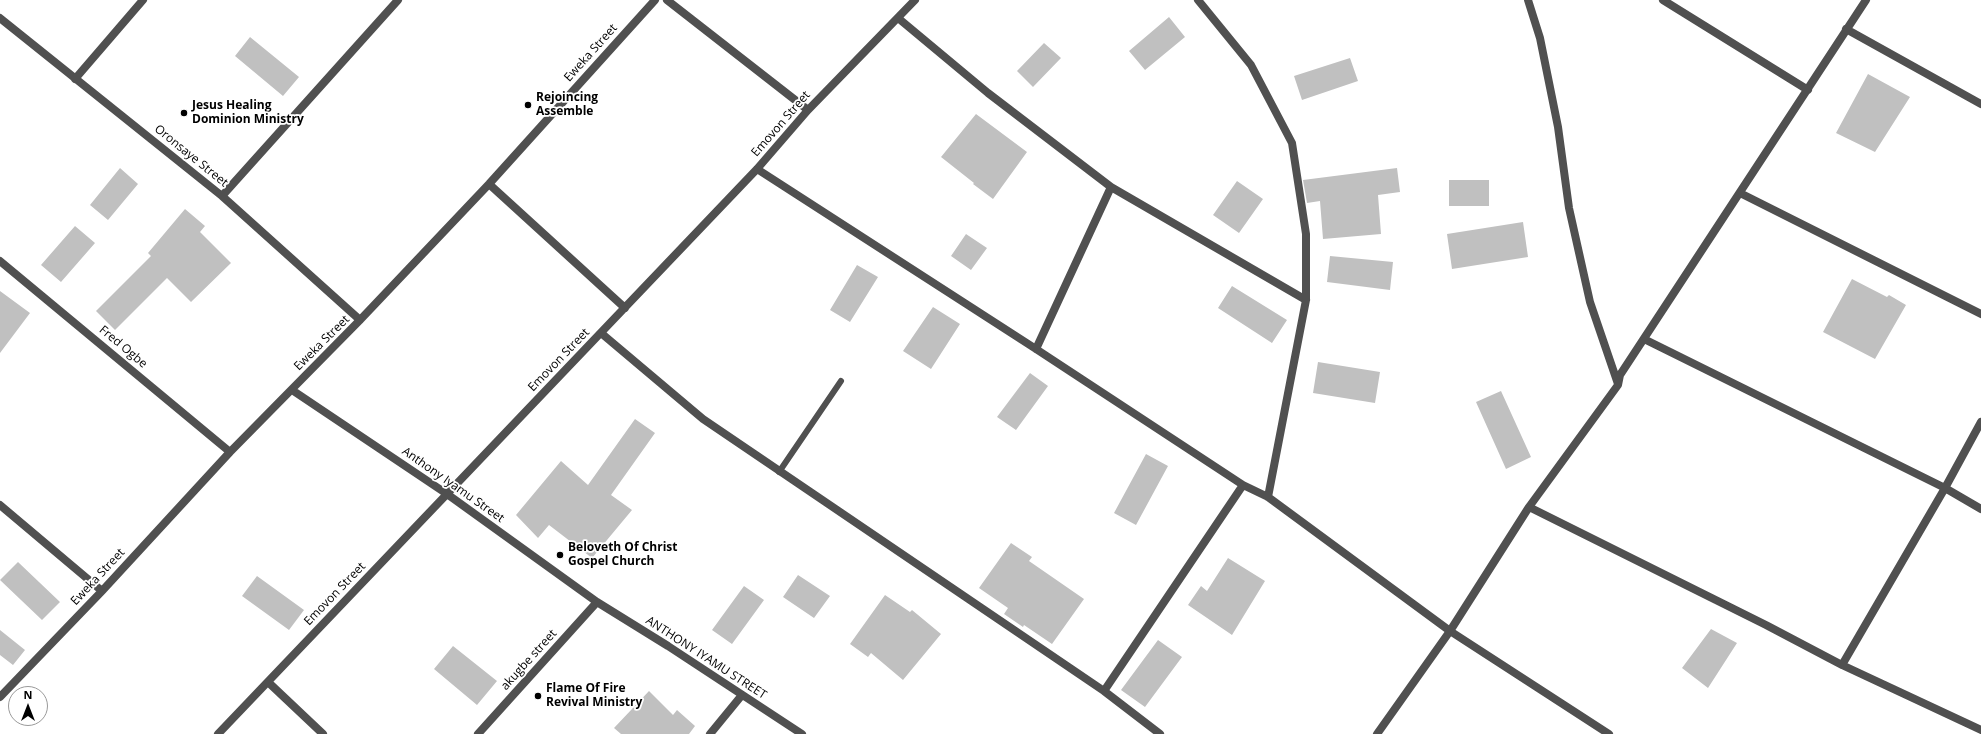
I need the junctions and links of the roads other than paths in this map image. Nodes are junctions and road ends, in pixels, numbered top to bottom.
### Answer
1 (143, 0) edge
2 (398, 0) edge
3 (655, 0) edge
4 (667, 0) edge
5 (915, 0) edge
6 (1198, 0) edge
7 (1528, 0) edge
8 (1663, 0) edge
9 (1866, 0) edge
10 (0, 18) edge
11 (898, 18) junction
12 (1846, 29) junction
13 (75, 79) junction
14 (1808, 90) junction
15 (1981, 104) edge
16 (808, 110) junction
17 (757, 169) junction
18 (489, 184) junction
19 (1111, 187) junction
20 (1740, 193) junction
21 (222, 196) junction
22 (0, 262) edge
23 (1306, 300) junction
24 (625, 308) junction
25 (1981, 314) edge
26 (360, 320) junction
27 (601, 333) junction
28 (1644, 339) junction
29 (1036, 349) junction
30 (841, 381) dead end
31 (1618, 385) junction
32 (292, 390) junction
33 (1981, 422) edge
34 (230, 452) junction
35 (779, 472) junction
36 (1242, 485) junction
37 (1945, 488) junction
38 (447, 494) junction
39 (1268, 497) junction
40 (0, 505) edge
41 (1529, 507) junction
42 (1981, 509) edge
43 (102, 591) junction
44 (597, 602) junction
45 (1450, 631) junction
46 (1842, 665) junction
47 (268, 682) junction
48 (1104, 691) junction
49 (742, 695) junction
50 (0, 697) edge
51 (1981, 730) edge
52 (218, 734) edge
53 (323, 734) edge
54 (478, 734) edge
55 (710, 734) edge
56 (802, 734) edge
57 (1160, 734) edge
58 (1377, 734) edge
59 (1608, 734) edge

1 - 13 street
2 - 21 street
3 - 18 street, Eweka Street
4 - 16 street
5 - 11 street, Emovon Street
6 - 23 street
7 - 31 street
8 - 14 street
9 - 12 street
10 - 13 street, Oronsaye Street
11 - 16 street, Emovon Street
11 - 19 street
12 - 14 street
12 - 15 street
13 - 21 street, Oronsaye Street
14 - 20 street
16 - 17 street, Emovon Street
17 - 24 street, Emovon Street
17 - 29 street
18 - 24 street
18 - 26 street, Eweka Street
19 - 23 street
19 - 29 street
20 - 25 street
20 - 28 street
21 - 26 street, Oronsaye Street
22 - 34 street, Fred Ogbe
23 - 39 street
24 - 27 street, Emovon Street
26 - 32 street, Eweka Street
27 - 35 street
27 - 38 street, Emovon Street
28 - 31 street
28 - 37 street
29 - 36 street
30 - 35 lane
31 - 41 street
32 - 34 street, Eweka Street
32 - 38 street, Anthony Iyamu Street
33 - 37 street
34 - 43 street, Eweka Street
35 - 48 street
36 - 39 street
36 - 48 street
37 - 42 street
37 - 46 street
38 - 44 street, Anthony Iyamu Street
38 - 47 street, Emovon Street
39 - 45 street
40 - 43 street
41 - 45 street
41 - 46 street
43 - 50 street, Eweka Street
44 - 49 street, ANTHONY IYAMU STREET
44 - 54 street, akugbe street
45 - 58 street
45 - 59 street
46 - 51 street
47 - 52 street, Emovon Street
47 - 53 street
48 - 57 street
49 - 55 street
49 - 56 street, ANTHONY IYAMU STREET

